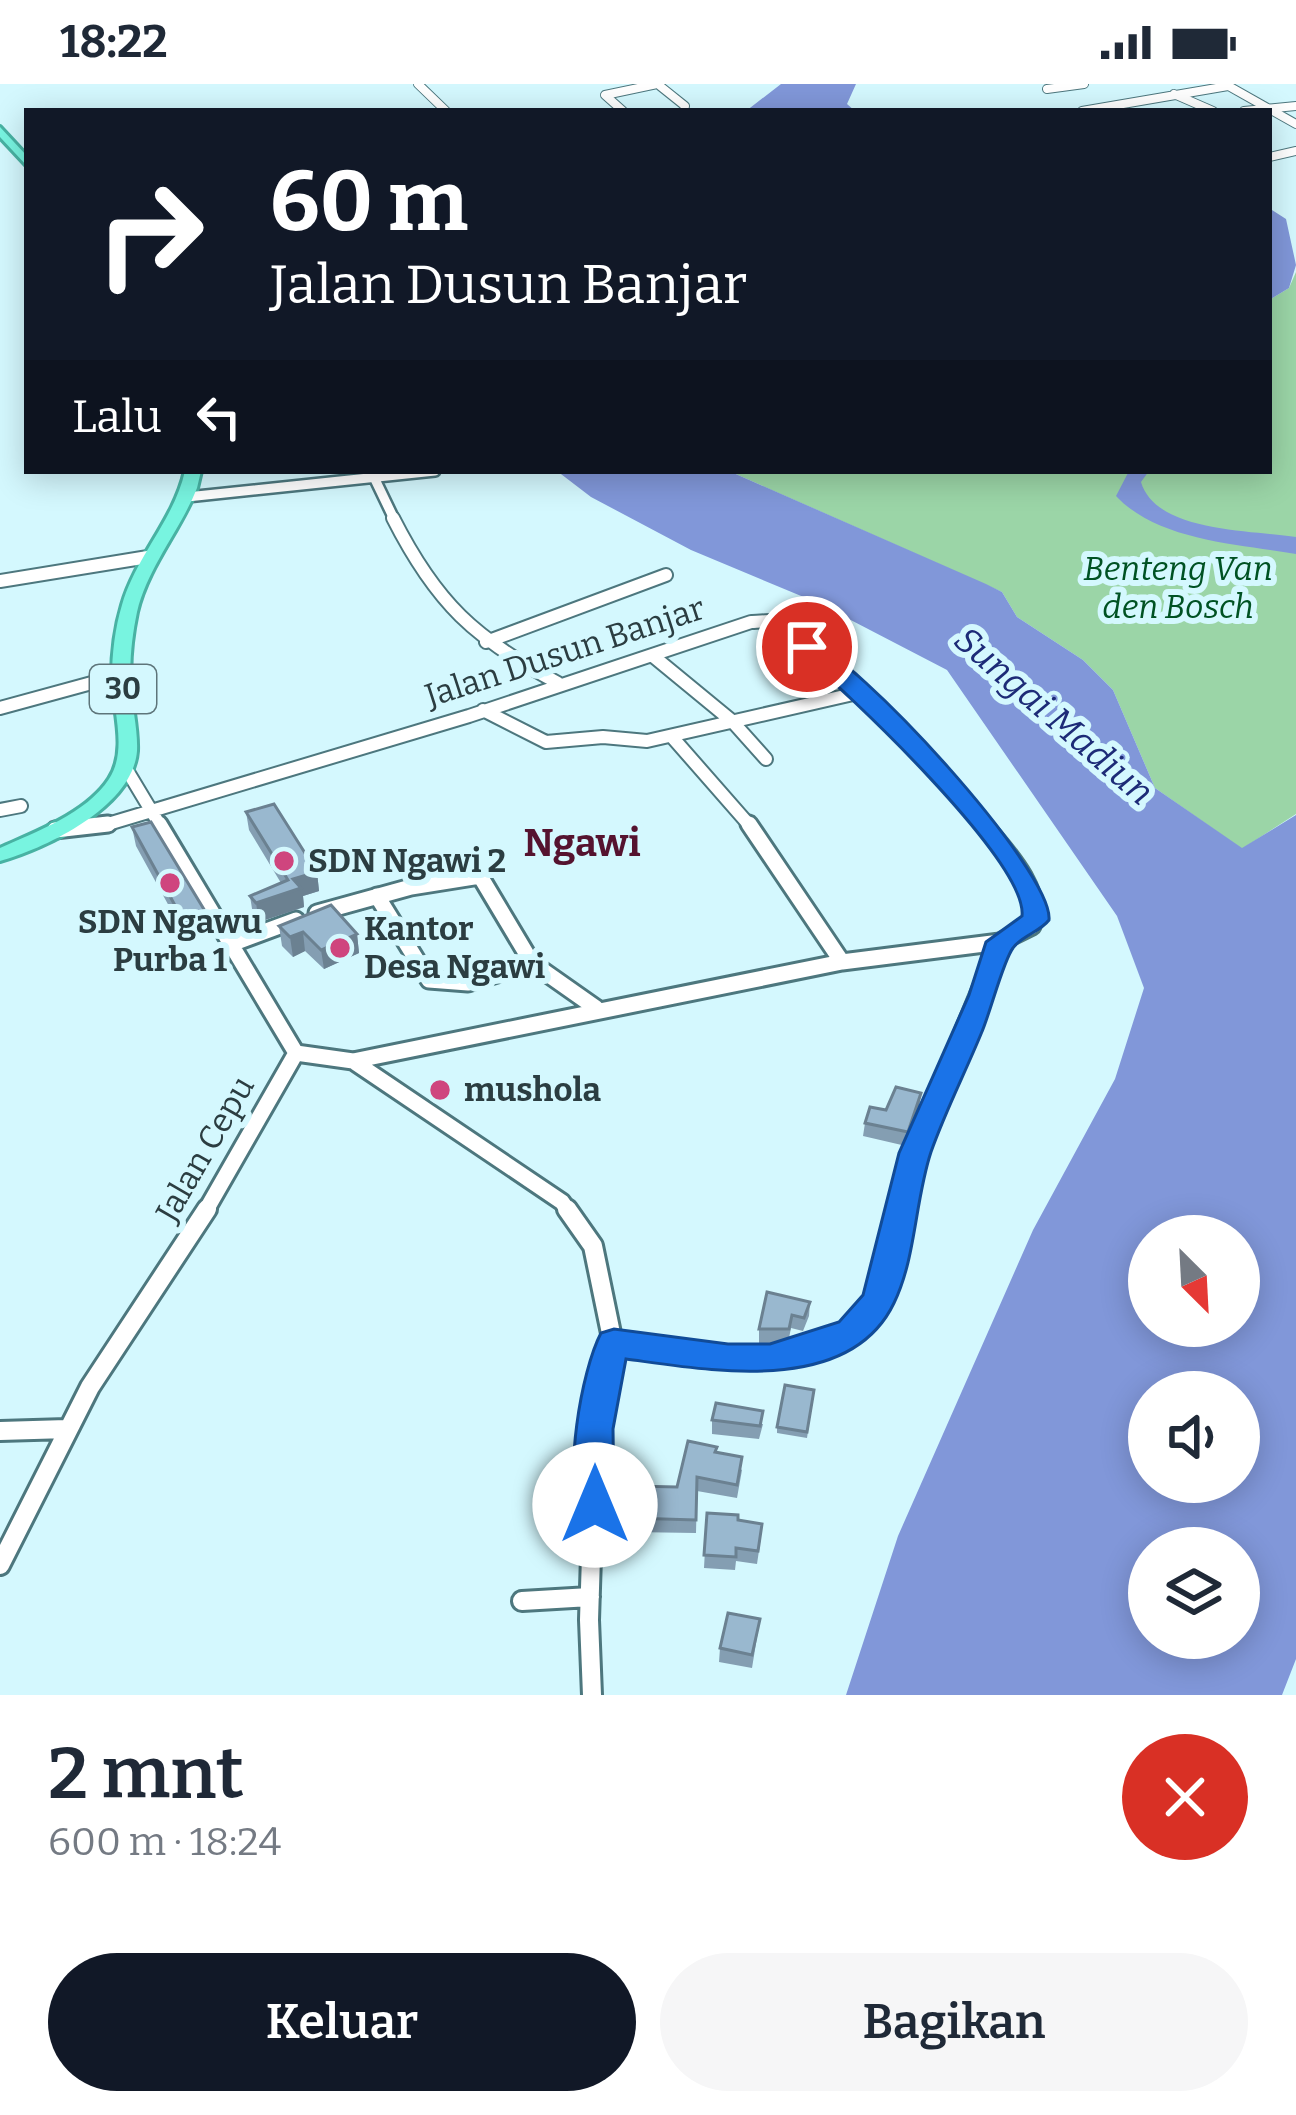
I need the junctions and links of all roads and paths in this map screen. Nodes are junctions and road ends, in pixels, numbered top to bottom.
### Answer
1 (418, 84) edge
2 (1084, 84) edge
3 (658, 85) edge
4 (1226, 85) edge
5 (1047, 89) dead end
6 (1174, 94) junction
7 (1296, 106) edge
8 (443, 108) edge
9 (620, 108) edge
10 (685, 108) edge
11 (1098, 108) edge
12 (1206, 108) edge
13 (1267, 108) joint
14 (0, 130) edge
15 (1296, 152) edge
16 (1272, 155) edge
17 (24, 160) edge
18 (192, 474) edge
19 (374, 476) edge
20 (188, 497) junction
21 (148, 556) junction
22 (666, 575) dead end
23 (0, 581) edge
24 (486, 642) junction
25 (653, 656) junction
26 (121, 675) junction
27 (558, 683) junction
28 (862, 692) junction
29 (0, 708) edge
30 (483, 710) junction
31 (732, 722) junction
32 (673, 738) junction
33 (766, 759) dead end
34 (125, 767) junction
35 (21, 806) dead end
36 (0, 810) edge
37 (154, 810) junction
38 (52, 830) junction
39 (0, 855) edge
40 (377, 896) junction
41 (1000, 942) junction
42 (234, 943) junction
43 (842, 962) junction
44 (532, 963) junction
45 (596, 1008) junction
46 (296, 1053) junction
47 (353, 1060) junction
48 (614, 1343) junction
49 (67, 1429) junction
50 (0, 1431) edge
51 (0, 1565) edge
52 (590, 1597) junction
53 (522, 1601) dead end
54 (592, 1695) edge

1 - 8 street
2 - 5 street
3 - 9 street
3 - 10 street
4 - 6 street
4 - 13 street
6 - 11 street
6 - 12 street
7 - 13 street
14 - 17 highway
15 - 16 street
18 - 20 highway, 30
19 - 20 street
19 - 24 street
20 - 21 highway, 30
21 - 23 street
21 - 26 highway, 30
22 - 24 street
24 - 27 street
25 - 27 street, Jalan Dusun Banjar
25 - 28 street, Jalan Dusun Banjar
25 - 31 street
26 - 29 street
26 - 34 highway, 30
27 - 30 street, Jalan Dusun Banjar
28 - 31 street
28 - 41 street, Jalan Dusun Banjar
30 - 32 street
30 - 37 street, Jalan Dusun Banjar
31 - 32 street
31 - 33 street
32 - 43 street
34 - 37 street, Jalan Cepu
34 - 38 highway
35 - 36 street
37 - 38 street, Jalan Dusun Banjar
37 - 42 street, Jalan Cepu
38 - 39 highway
40 - 42 street
40 - 44 street
40 - 44 street
41 - 43 street
41 - 48 street, Jalan Dusun Banjar
42 - 46 street, Jalan Cepu
43 - 45 street
44 - 45 street
45 - 47 street
46 - 47 street
46 - 49 street, Jalan Cepu
47 - 48 street
48 - 52 street
49 - 50 street
49 - 51 street, Jalan Cepu
52 - 53 street
52 - 54 street

